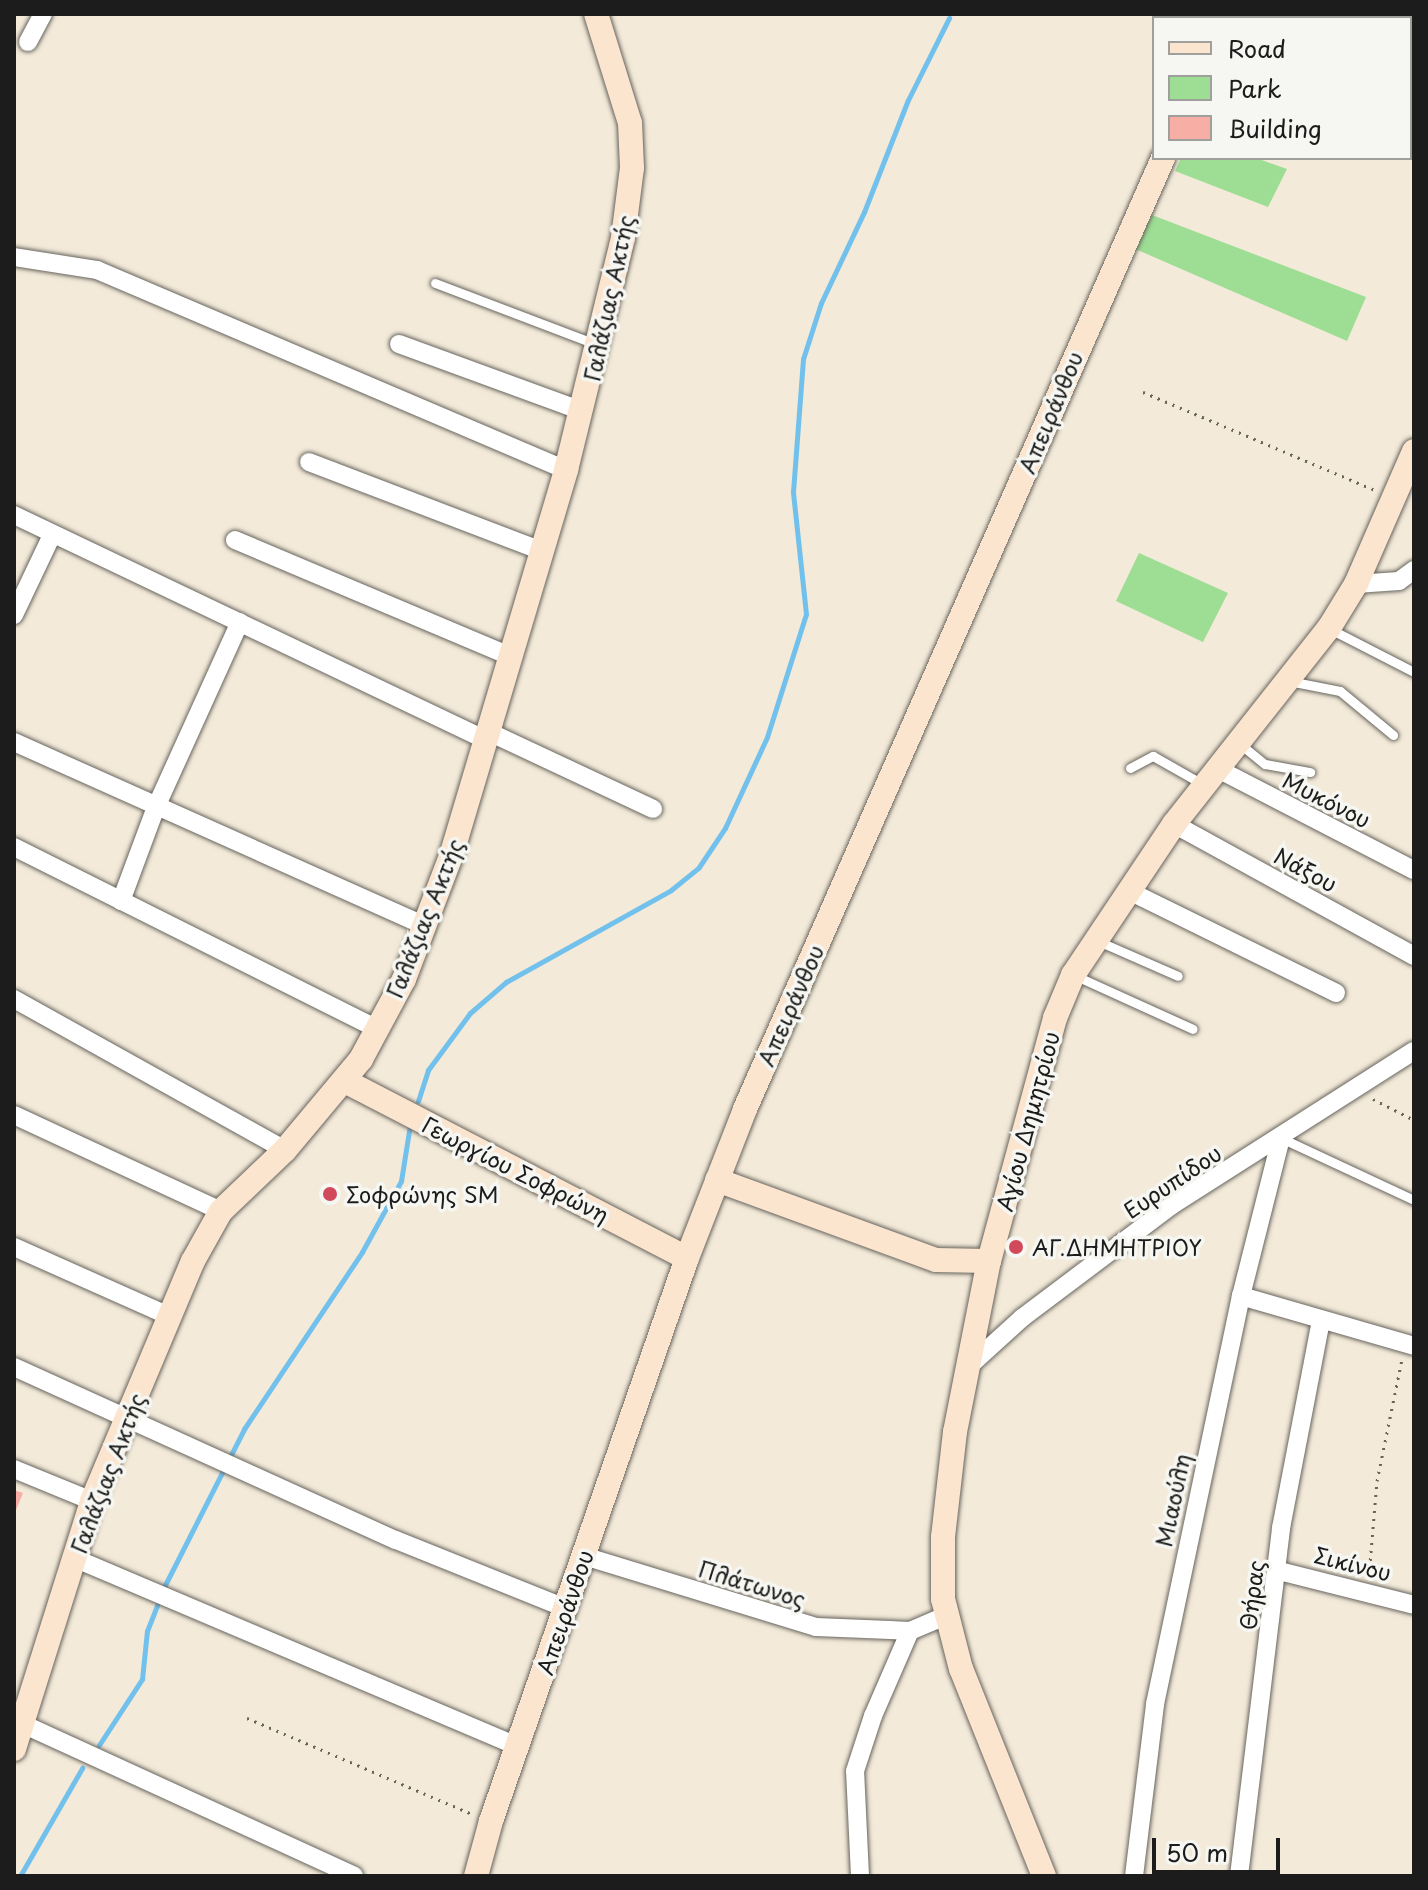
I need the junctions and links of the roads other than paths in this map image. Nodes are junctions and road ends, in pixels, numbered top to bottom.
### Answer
1 (43, 14) edge
2 (596, 14) edge
3 (28, 42) dead end
4 (1162, 160) edge
5 (14, 257) edge
6 (435, 283) dead end
7 (399, 344) dead end
8 (599, 345) junction
9 (582, 411) junction
10 (1414, 451) edge
11 (309, 462) dead end
12 (566, 470) junction
13 (14, 515) edge
14 (52, 535) junction
15 (235, 540) dead end
16 (542, 551) junction
17 (1409, 580) edge
18 (1356, 584) junction
19 (14, 615) edge
20 (240, 622) junction
21 (1329, 628) junction
22 (510, 656) junction
23 (1414, 672) edge
24 (1289, 681) junction
25 (1393, 735) dead end
26 (490, 737) junction
27 (14, 742) edge
28 (1238, 742) junction
29 (1130, 768) dead end
30 (1310, 772) dead end
31 (1211, 777) junction
32 (156, 807) junction
33 (653, 809) dead end
34 (1174, 824) junction
35 (14, 847) edge
36 (1414, 870) edge
37 (1127, 890) junction
38 (121, 901) junction
39 (425, 926) junction
40 (1095, 940) junction
41 (1414, 956) edge
42 (1073, 975) junction
43 (1178, 976) dead end
44 (1336, 993) dead end
45 (14, 999) edge
46 (377, 1029) junction
47 (1193, 1029) dead end
48 (1414, 1051) edge
49 (345, 1081) junction
50 (14, 1115) edge
51 (1281, 1138) junction
52 (285, 1150) junction
53 (717, 1180) junction
54 (1414, 1200) edge
55 (221, 1211) junction
56 (14, 1247) edge
57 (687, 1258) junction
58 (989, 1261) junction
59 (1241, 1296) junction
60 (171, 1317) junction
61 (1321, 1321) junction
62 (1408, 1345) edge
63 (14, 1367) edge
64 (968, 1367) junction
65 (126, 1416) junction
66 (14, 1469) edge
67 (92, 1501) junction
68 (584, 1556) junction
69 (74, 1558) junction
70 (1279, 1571) junction
71 (1414, 1605) edge
72 (565, 1608) junction
73 (945, 1616) junction
74 (910, 1631) junction
75 (19, 1722) edge
76 (517, 1746) junction
77 (14, 1749) edge
78 (354, 1876) edge
79 (476, 1876) edge
80 (860, 1876) edge
81 (1044, 1876) edge
82 (1134, 1876) edge
83 (1239, 1876) edge

1 - 3 street
2 - 8 street, Γαλάζιας Ακτής
4 - 53 street, Απειράνθου
5 - 12 street
6 - 8 lane
7 - 9 street
8 - 9 street, Γαλάζιας Ακτής
9 - 12 street, Γαλάζιας Ακτής
10 - 18 street, Αγίου Δημητρίου
11 - 16 street
12 - 16 street, Γαλάζιας Ακτής
13 - 14 street
14 - 19 street
14 - 20 street
15 - 22 street
16 - 22 street, Γαλάζιας Ακτής
17 - 18 street
18 - 21 street, Αγίου Δημητρίου
20 - 26 street
20 - 32 street
21 - 23 lane
21 - 24 street, Αγίου Δημητρίου
22 - 26 street, Γαλάζιας Ακτής
24 - 25 lane
24 - 28 street, Αγίου Δημητρίου
26 - 33 street
26 - 39 street, Γαλάζιας Ακτής
27 - 32 street
28 - 30 lane
28 - 31 street, Αγίου Δημητρίου
29 - 31 lane
31 - 34 street, Αγίου Δημητρίου
31 - 36 street, Μυκόνου
32 - 38 street
32 - 39 street
34 - 37 street, Αγίου Δημητρίου
34 - 41 street, Νάξου
35 - 38 street
37 - 40 street, Αγίου Δημητρίου
37 - 44 street
38 - 46 street
39 - 46 street, Γαλάζιας Ακτής
40 - 42 street, Αγίου Δημητρίου
40 - 43 lane
42 - 47 lane
42 - 58 street, Αγίου Δημητρίου
45 - 52 street
46 - 49 street, Γαλάζιας Ακτής
48 - 51 street, Ευρυπίδου
49 - 52 street, Γαλάζιας Ακτής
49 - 57 street, Γεωργίου Σοφρώνη
50 - 55 street
51 - 54 lane
51 - 59 street, Μιαούλη
51 - 64 street, Ευρυπίδου
52 - 55 street, Γαλάζιας Ακτής
53 - 57 street, Απειράνθου
53 - 58 street
55 - 60 street, Γαλάζιας Ακτής
56 - 60 street
57 - 68 street, Απειράνθου
58 - 64 street, Αγίου Δημητρίου
59 - 61 street
59 - 82 street, Μιαούλη
60 - 65 street, Γαλάζιας Ακτής
61 - 62 street
61 - 70 street, Θήρας
63 - 65 street
64 - 73 street, Αγίου Δημητρίου
65 - 67 street, Γαλάζιας Ακτής
65 - 72 street
66 - 67 street
67 - 69 street, Γαλάζιας Ακτής
68 - 72 street, Απειράνθου
68 - 74 street, Πλάτωνος
69 - 75 street, Γαλάζιας Ακτής
69 - 76 street
70 - 71 street, Σικίνου
70 - 83 street, Θήρας
72 - 76 street, Απειράνθου
73 - 74 street
73 - 81 street, Αγίου Δημητρίου
74 - 80 street
75 - 77 street, Γαλάζιας Ακτής
75 - 78 street
76 - 79 street, Απειράνθου

